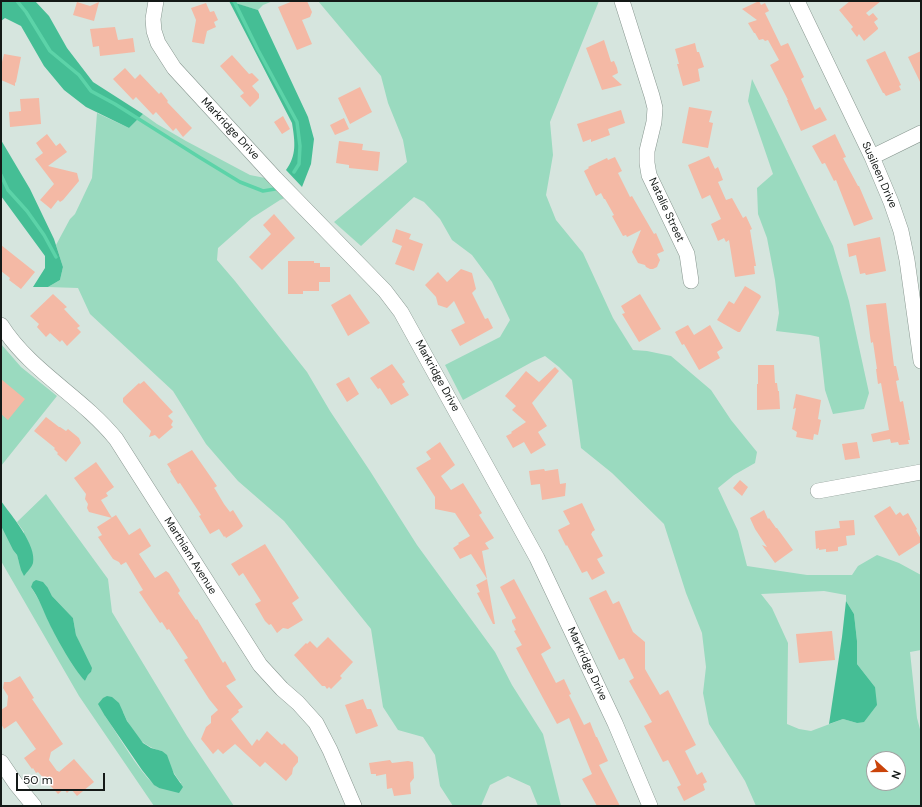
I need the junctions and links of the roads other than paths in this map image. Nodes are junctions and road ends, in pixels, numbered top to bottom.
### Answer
1 (156, 1) edge
2 (622, 1) edge
3 (797, 1) edge
4 (921, 133) edge
5 (872, 157) junction
6 (691, 281) dead end
7 (1, 325) edge
8 (921, 361) edge
9 (921, 472) edge
10 (818, 491) dead end
11 (1, 762) edge
12 (34, 806) edge
13 (354, 806) edge
14 (650, 806) edge

1 - 14 street, Markridge Drive
2 - 6 street, Natalie Street
3 - 5 street, Susileen Drive
4 - 5 street
5 - 8 street, Susileen Drive
7 - 13 street, Marthiam Avenue
9 - 10 street
11 - 12 street

